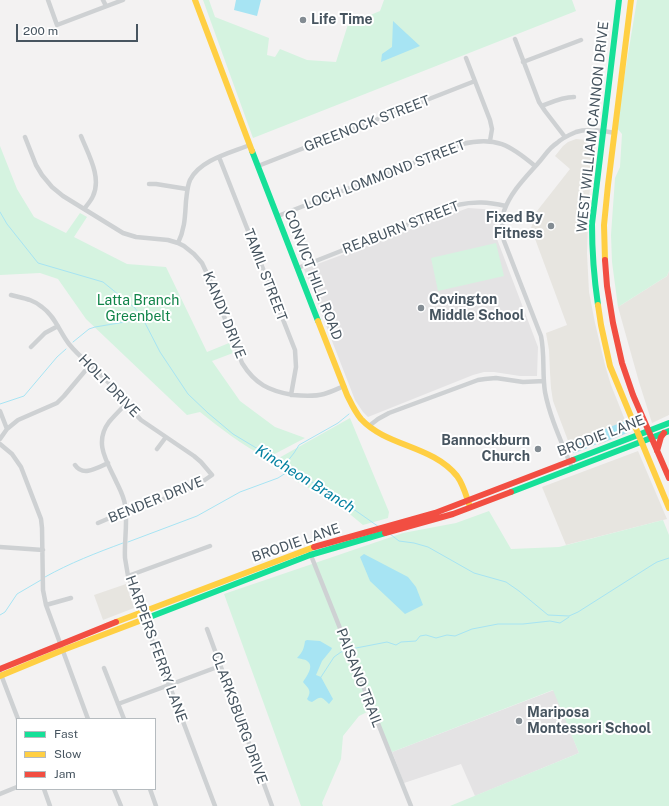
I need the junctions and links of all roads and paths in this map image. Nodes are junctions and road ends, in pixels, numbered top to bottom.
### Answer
1 (48, 0) edge
2 (103, 0) edge
3 (123, 0) edge
4 (195, 0) edge
5 (619, 0) edge
6 (627, 0) edge
7 (631, 0) edge
8 (106, 6) junction
9 (629, 23) junction
10 (514, 39) dead end
11 (581, 40) dead end
12 (466, 58) dead end
13 (523, 62) junction
14 (475, 81) junction
15 (574, 97) dead end
16 (542, 106) junction
17 (603, 131) junction
18 (615, 133) junction
19 (82, 136) dead end
20 (25, 137) dead end
21 (565, 137) junction
22 (490, 142) junction
23 (250, 145) junction
24 (219, 157) junction
25 (258, 166) junction
26 (535, 166) junction
27 (148, 184) dead end
28 (187, 189) junction
29 (506, 206) junction
30 (84, 209) junction
31 (278, 216) junction
32 (592, 224) junction
33 (604, 225) junction
34 (178, 243) junction
35 (298, 268) junction
36 (11, 295) dead end
37 (613, 323) junction
38 (600, 325) junction
39 (58, 326) junction
40 (30, 347) dead end
41 (90, 365) junction
42 (544, 381) junction
43 (344, 386) junction
44 (291, 394) junction
45 (126, 404) junction
46 (0, 411) edge
47 (669, 423) edge
48 (369, 426) junction
49 (7, 429) junction
50 (648, 431) junction
51 (667, 432) edge
52 (639, 435) junction
53 (166, 437) junction
54 (651, 438) junction
55 (0, 439) edge
56 (642, 442) junction
57 (0, 444) edge
58 (157, 449) dead end
59 (657, 451) junction
60 (569, 461) junction
61 (108, 463) junction
62 (75, 465) dead end
63 (572, 468) junction
64 (212, 475) joint
65 (669, 478) edge
66 (468, 501) junction
67 (471, 508) junction
68 (669, 508) edge
69 (126, 512) junction
70 (98, 523) dead end
71 (372, 534) junction
72 (210, 546) dead end
73 (0, 548) edge
74 (42, 550) junction
75 (309, 552) junction
76 (128, 576) junction
77 (71, 598) dead end
78 (46, 604) junction
79 (142, 612) junction
80 (144, 619) junction
81 (207, 629) dead end
82 (61, 647) junction
83 (220, 666) junction
84 (104, 668) dead end
85 (0, 673) edge
86 (169, 685) junction
87 (118, 704) junction
88 (18, 718) edge
89 (88, 718) edge
90 (124, 718) edge
91 (16, 787) edge
92 (44, 790) edge
93 (114, 790) edge
94 (150, 790) edge
95 (0, 794) edge
96 (50, 806) edge
97 (121, 806) edge
98 (156, 806) edge
99 (215, 806) edge
100 (272, 806) edge
101 (411, 806) edge

1 - 8 street
2 - 8 street
3 - 8 street
4 - 23 main road, CONVICT HILL ROAD
5 - 17 main road, WEST WILLIAM CANNON DRIVE
6 - 9 main road
7 - 9 main road, WEST WILLIAM CANNON DRIVE
9 - 18 main road, WEST WILLIAM CANNON DRIVE
10 - 13 street
11 - 13 street
12 - 14 street
13 - 16 street
14 - 22 street
14 - 25 street, GREENOCK STREET
15 - 16 street
16 - 21 street
17 - 18 street
17 - 21 street
17 - 32 main road, WEST WILLIAM CANNON DRIVE
18 - 33 main road, WEST WILLIAM CANNON DRIVE
19 - 30 street
20 - 30 street, KANDY DRIVE
21 - 26 street
22 - 26 street, LOCH LOMMOND STREET
22 - 31 street, LOCH LOMMOND STREET
23 - 24 street
23 - 25 main road, CONVICT HILL ROAD
24 - 28 street
24 - 44 street, TAMIL STREET
25 - 31 main road, CONVICT HILL ROAD
26 - 29 street
27 - 28 street
28 - 34 street
29 - 35 street, REABURN STREET
29 - 42 street
30 - 34 street, KANDY DRIVE
31 - 35 main road, CONVICT HILL ROAD
32 - 33 main road
32 - 38 main road, WEST WILLIAM CANNON DRIVE
33 - 37 main road, WEST WILLIAM CANNON DRIVE
34 - 44 street, KANDY DRIVE
35 - 43 main road, CONVICT HILL ROAD
36 - 39 street, HOLT DRIVE
37 - 38 main road
37 - 50 main road, WEST WILLIAM CANNON DRIVE
38 - 52 main road, WEST WILLIAM CANNON DRIVE
39 - 40 street
39 - 41 street, HOLT DRIVE
41 - 45 street, HOLT DRIVE
41 - 49 street
42 - 48 street
42 - 60 street
43 - 44 street, KANDY DRIVE
43 - 48 main road, CONVICT HILL ROAD
45 - 53 street, HOLT DRIVE
45 - 61 street, HARPERS FERRY LANE
46 - 49 street
47 - 50 main road, BRODIE LANE
48 - 66 main road, CONVICT HILL ROAD
49 - 55 street
50 - 52 main road, BRODIE LANE
50 - 54 main road, WEST WILLIAM CANNON DRIVE
51 - 54 main road, BRODIE LANE
51 - 59 main road
52 - 56 main road, WEST WILLIAM CANNON DRIVE
52 - 60 main road, BRODIE LANE
53 - 58 street
53 - 64 street, HOLT DRIVE
54 - 56 main road, BRODIE LANE
54 - 59 main road, WEST WILLIAM CANNON DRIVE
56 - 63 main road, BRODIE LANE
56 - 68 main road, WEST WILLIAM CANNON DRIVE
57 - 74 street
59 - 65 main road, WEST WILLIAM CANNON DRIVE
60 - 63 street
60 - 66 main road, BRODIE LANE
61 - 62 street
61 - 69 street, HARPERS FERRY LANE
63 - 67 main road, BRODIE LANE
64 - 69 street, BENDER DRIVE
66 - 67 main road, CONVICT HILL ROAD
66 - 71 main road, BRODIE LANE
67 - 71 main road, BRODIE LANE
69 - 70 street, BENDER DRIVE
69 - 76 street, HARPERS FERRY LANE
71 - 75 main road, BRODIE LANE
72 - 76 street
73 - 74 street
74 - 78 street
75 - 79 main road, BRODIE LANE
75 - 80 main road, BRODIE LANE
75 - 101 street, PAISANO TRAIL
76 - 79 street, HARPERS FERRY LANE
77 - 78 street
78 - 82 street
79 - 80 street, HARPERS FERRY LANE
79 - 82 main road, BRODIE LANE
80 - 82 main road, BRODIE LANE
80 - 86 street, HARPERS FERRY LANE
81 - 83 street, CLARKSBURG DRIVE
82 - 85 main road, BRODIE LANE
82 - 89 street
83 - 86 street
83 - 100 street, CLARKSBURG DRIVE
84 - 87 street
85 - 88 street
86 - 87 street
86 - 99 street, HARPERS FERRY LANE
87 - 90 street
91 - 95 street
92 - 96 street
93 - 97 street
94 - 98 street

